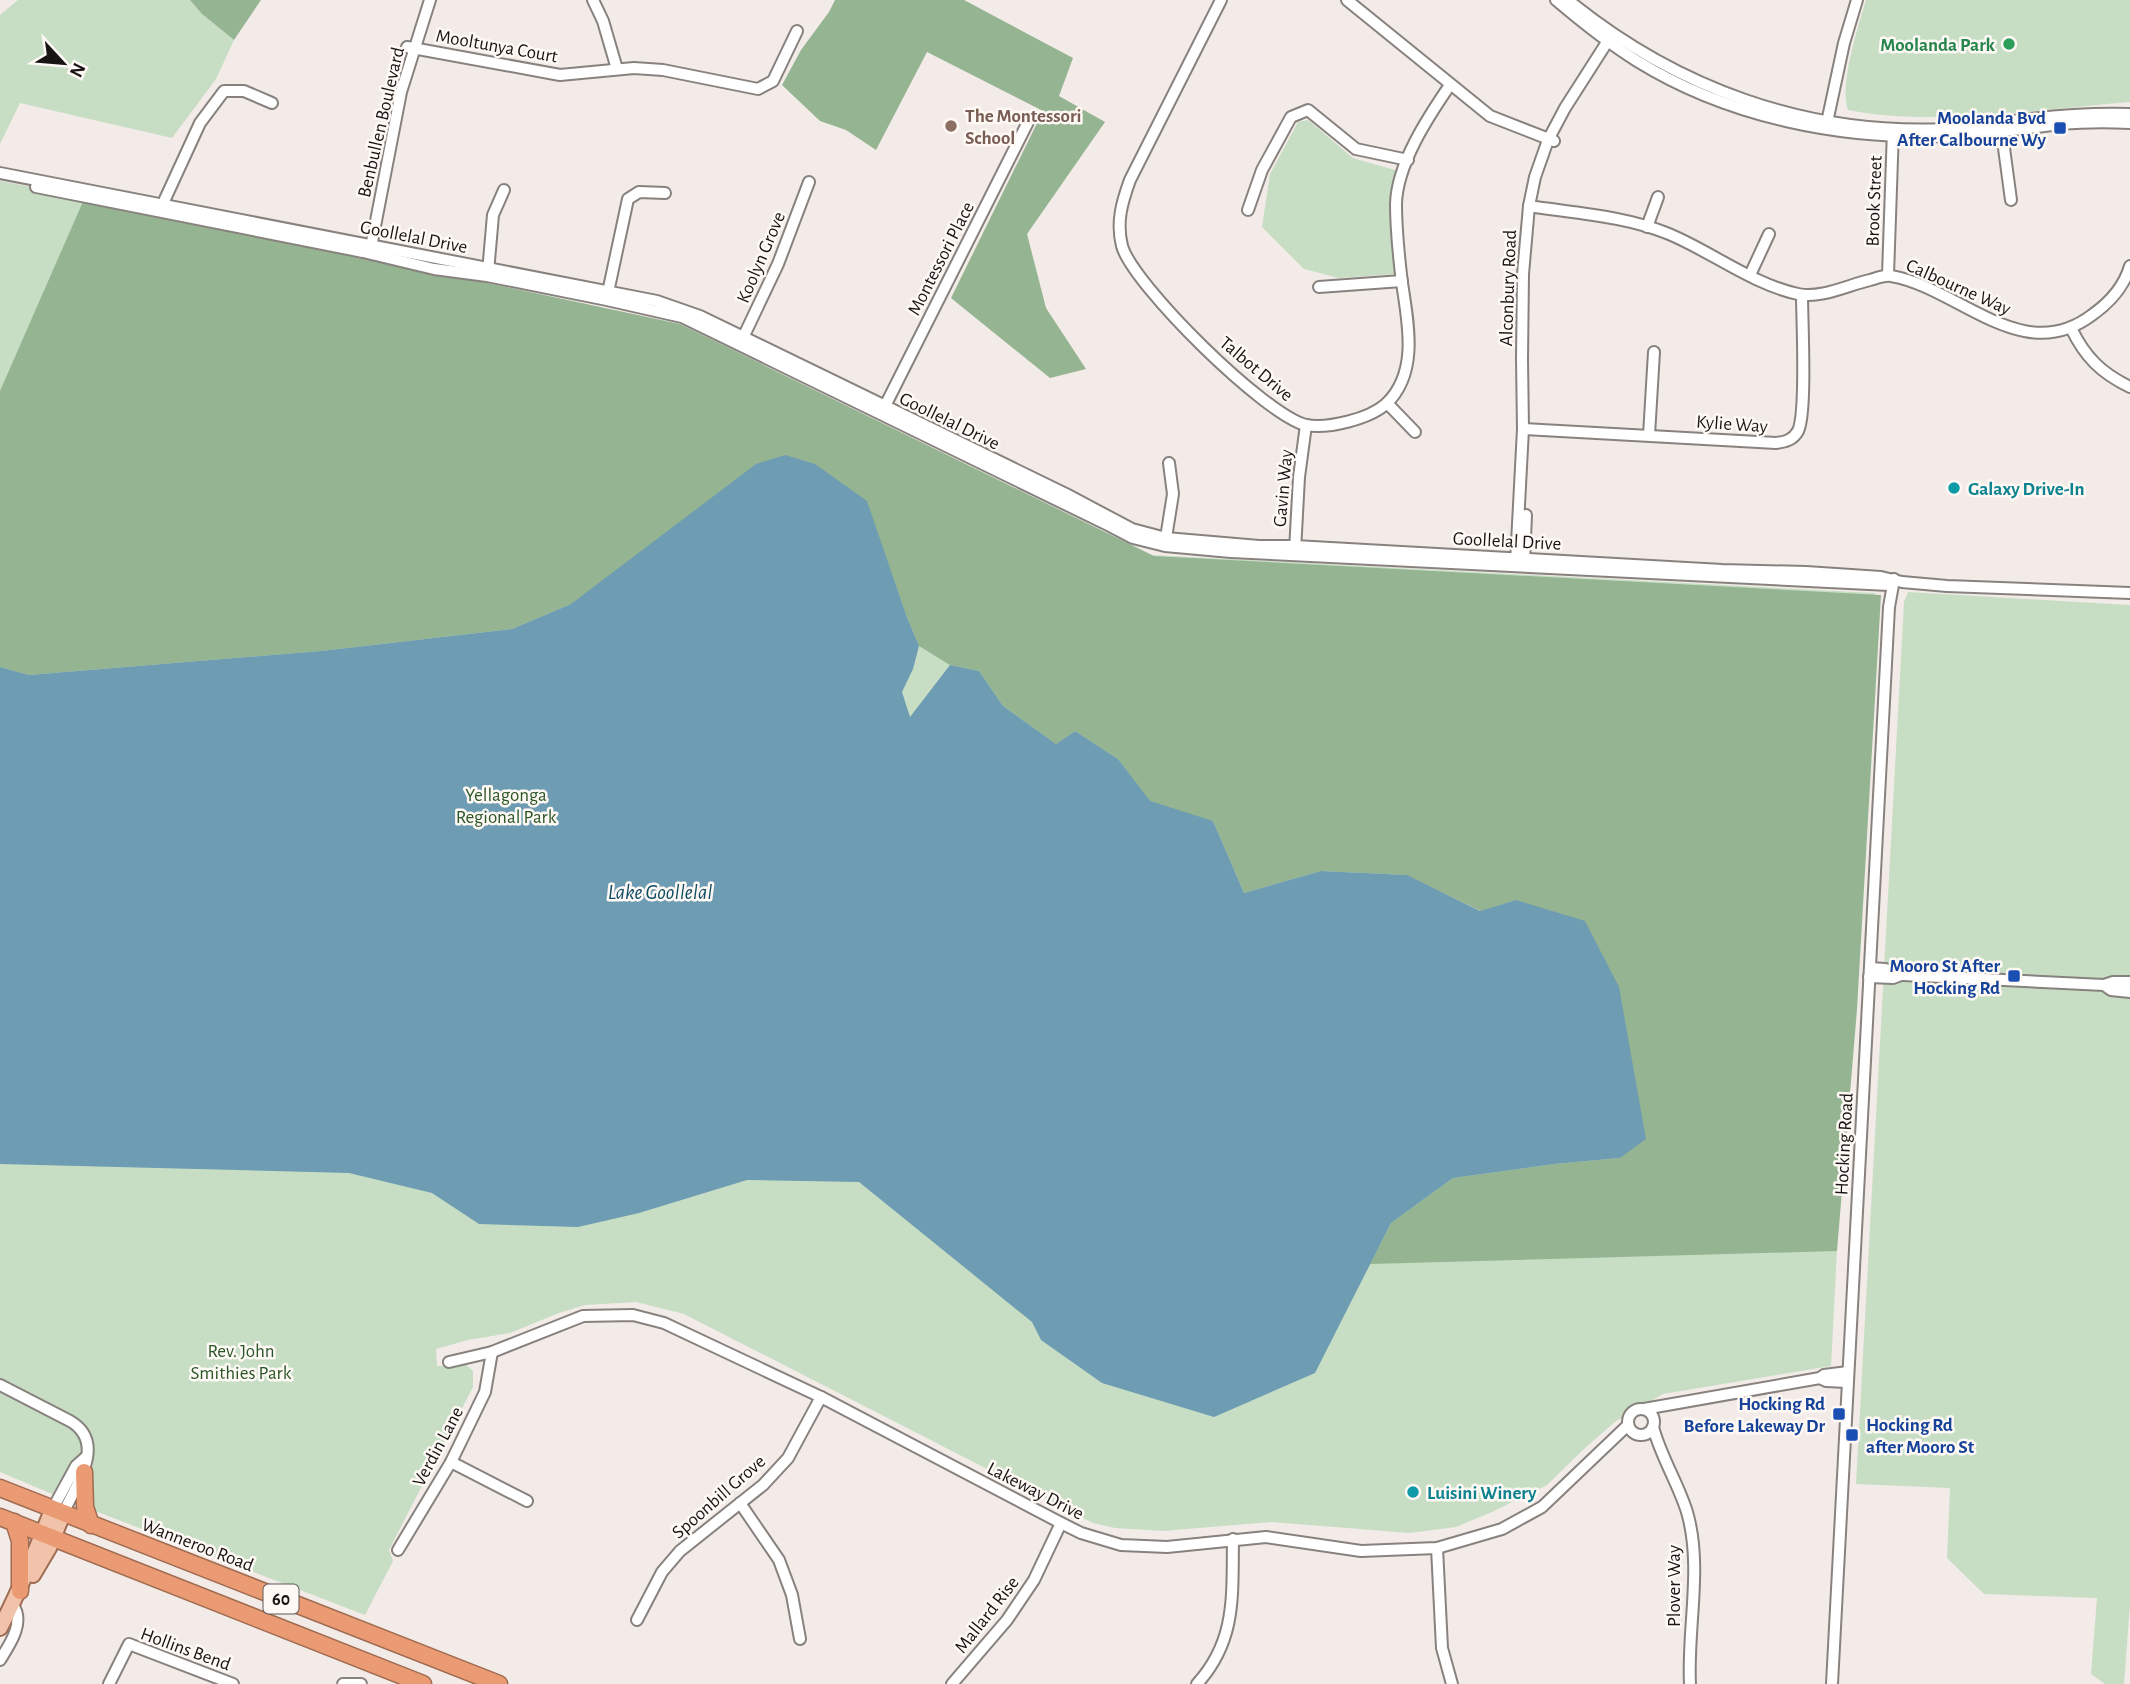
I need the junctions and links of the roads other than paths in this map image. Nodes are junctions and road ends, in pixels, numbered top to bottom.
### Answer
1 (424, 0) edge
2 (429, 0) edge
3 (593, 0) edge
4 (1221, 0) edge
5 (1347, 0) edge
6 (1556, 0) edge
7 (1568, 0) edge
8 (1857, 0) edge
9 (797, 31) dead end
10 (1613, 40) junction
11 (410, 47) junction
12 (617, 69) junction
13 (1450, 85) junction
14 (272, 103) dead end
15 (2130, 114) edge
16 (1030, 118) dead end
17 (2130, 123) edge
18 (1826, 125) junction
19 (2001, 127) junction
20 (1893, 132) junction
21 (1551, 141) junction
22 (1408, 160) junction
23 (0, 173) edge
24 (0, 180) edge
25 (810, 182) dead end
26 (504, 190) dead end
27 (665, 193) dead end
28 (1658, 197) dead end
29 (2011, 200) dead end
30 (1532, 206) junction
31 (161, 208) junction
32 (1248, 210) dead end
33 (1647, 227) junction
34 (1769, 234) dead end
35 (367, 249) junction
36 (2130, 266) edge
37 (488, 272) junction
38 (1750, 275) junction
39 (1888, 275) junction
40 (1402, 281) junction
41 (1319, 287) dead end
42 (608, 295) junction
43 (1802, 295) junction
44 (2071, 328) junction
45 (742, 341) junction
46 (1654, 352) dead end
47 (2130, 387) edge
48 (1387, 403) junction
49 (883, 411) junction
50 (1306, 425) junction
51 (1527, 430) junction
52 (1415, 432) dead end
53 (1649, 435) junction
54 (1169, 463) dead end
55 (1166, 542) junction
56 (1295, 550) junction
57 (1520, 561) junction
58 (1892, 581) junction
59 (2130, 593) edge
60 (1870, 973) junction
61 (2130, 982) edge
62 (2104, 985) junction
63 (2130, 992) edge
64 (492, 1352) junction
65 (449, 1362) dead end
66 (1848, 1377) junction
67 (0, 1385) edge
68 (821, 1397) junction
69 (1677, 1404) junction
70 (1644, 1409) junction
71 (1654, 1424) junction
72 (1635, 1431) junction
73 (1660, 1452) junction
74 (451, 1462) junction
75 (85, 1465) junction
76 (0, 1488) edge
77 (527, 1501) dead end
78 (740, 1503) junction
79 (57, 1512) junction
80 (7, 1519) edge
81 (1061, 1523) junction
82 (91, 1525) junction
83 (48, 1535) junction
84 (1233, 1539) junction
85 (1437, 1548) junction
86 (398, 1550) dead end
87 (16, 1598) junction
88 (637, 1620) dead end
89 (0, 1628) edge
90 (800, 1639) dead end
91 (0, 1660) edge
92 (109, 1684) edge
93 (233, 1684) edge
94 (343, 1684) edge
95 (361, 1684) edge
96 (423, 1684) edge
97 (499, 1684) edge
98 (952, 1684) edge
99 (1197, 1684) edge
100 (1452, 1684) edge
101 (1690, 1684) edge
102 (1832, 1684) edge

1 - 11 street, Benbullen Boulevard
2 - 11 street, Benbullen Boulevard
3 - 12 street
4 - 50 street, Talbot Drive
5 - 13 street
6 - 10 street
7 - 10 street
8 - 18 street
9 - 12 street, Mooltunya Court
10 - 18 street
10 - 21 street, Alconbury Road
11 - 12 street, Mooltunya Court
11 - 35 street, Benbullen Boulevard
13 - 21 street
13 - 22 street
14 - 31 street
15 - 19 street
16 - 49 street, Montessori Place
17 - 19 street
18 - 20 street
19 - 20 street
19 - 29 street
20 - 39 street, Brook Street
21 - 30 street, Alconbury Road
22 - 32 street
22 - 40 street
23 - 31 street, Goollelal Drive
24 - 31 street, Goollelal Drive
25 - 45 street, Koolyn Grove
26 - 37 street
27 - 42 street
28 - 33 street
30 - 33 street, Calbourne Way
30 - 51 street, Alconbury Road
31 - 35 street, Goollelal Drive
33 - 38 street, Calbourne Way
34 - 38 street
35 - 37 street, Goollelal Drive
36 - 44 street, Calbourne Way
37 - 42 street, Goollelal Drive
38 - 43 street, Calbourne Way
39 - 43 street, Calbourne Way
39 - 44 street, Calbourne Way
40 - 41 street
40 - 48 street
42 - 45 street, Goollelal Drive
43 - 53 street, Kylie Way
44 - 47 street
45 - 49 street, Goollelal Drive
46 - 53 street
48 - 50 street
48 - 52 street
49 - 55 street, Goollelal Drive
50 - 56 street, Gavin Way
51 - 53 street, Kylie Way
51 - 57 street, Alconbury Road
54 - 55 street
55 - 56 street, Goollelal Drive
56 - 57 street, Goollelal Drive
57 - 58 street, Goollelal Drive
58 - 59 street, Goollelal Drive
58 - 60 street, Hocking Road
60 - 62 street
60 - 66 street, Hocking Road
61 - 62 street
62 - 63 street
64 - 65 street, Lakeway Drive
64 - 68 street, Lakeway Drive
64 - 74 street, Verdin Lane
66 - 69 street
66 - 102 street, Hocking Road
67 - 75 street
68 - 78 street, Spoonbill Grove
68 - 81 street, Lakeway Drive
69 - 70 street
69 - 71 street
70 - 71 street
70 - 72 street
71 - 72 street
71 - 73 street, Plover Way
72 - 73 street, Plover Way
72 - 85 street, Lakeway Drive
73 - 101 street, Plover Way
74 - 77 street
74 - 86 street, Verdin Lane
75 - 79 street
75 - 82 highway
76 - 79 highway, Wanneroo Road / 60
78 - 88 street, Spoonbill Grove
78 - 90 street
79 - 82 highway, Wanneroo Road / 60
79 - 83 main road
80 - 83 highway, 60
80 - 87 highway
81 - 84 street, Lakeway Drive
81 - 98 street, Mallard Rise
82 - 97 highway, Wanneroo Road / 60
83 - 87 main road
83 - 96 highway, 60
84 - 85 street, Lakeway Drive
84 - 99 street
85 - 100 street
87 - 89 main road
87 - 91 street
92 - 93 street, Hollins Bend
94 - 95 street

